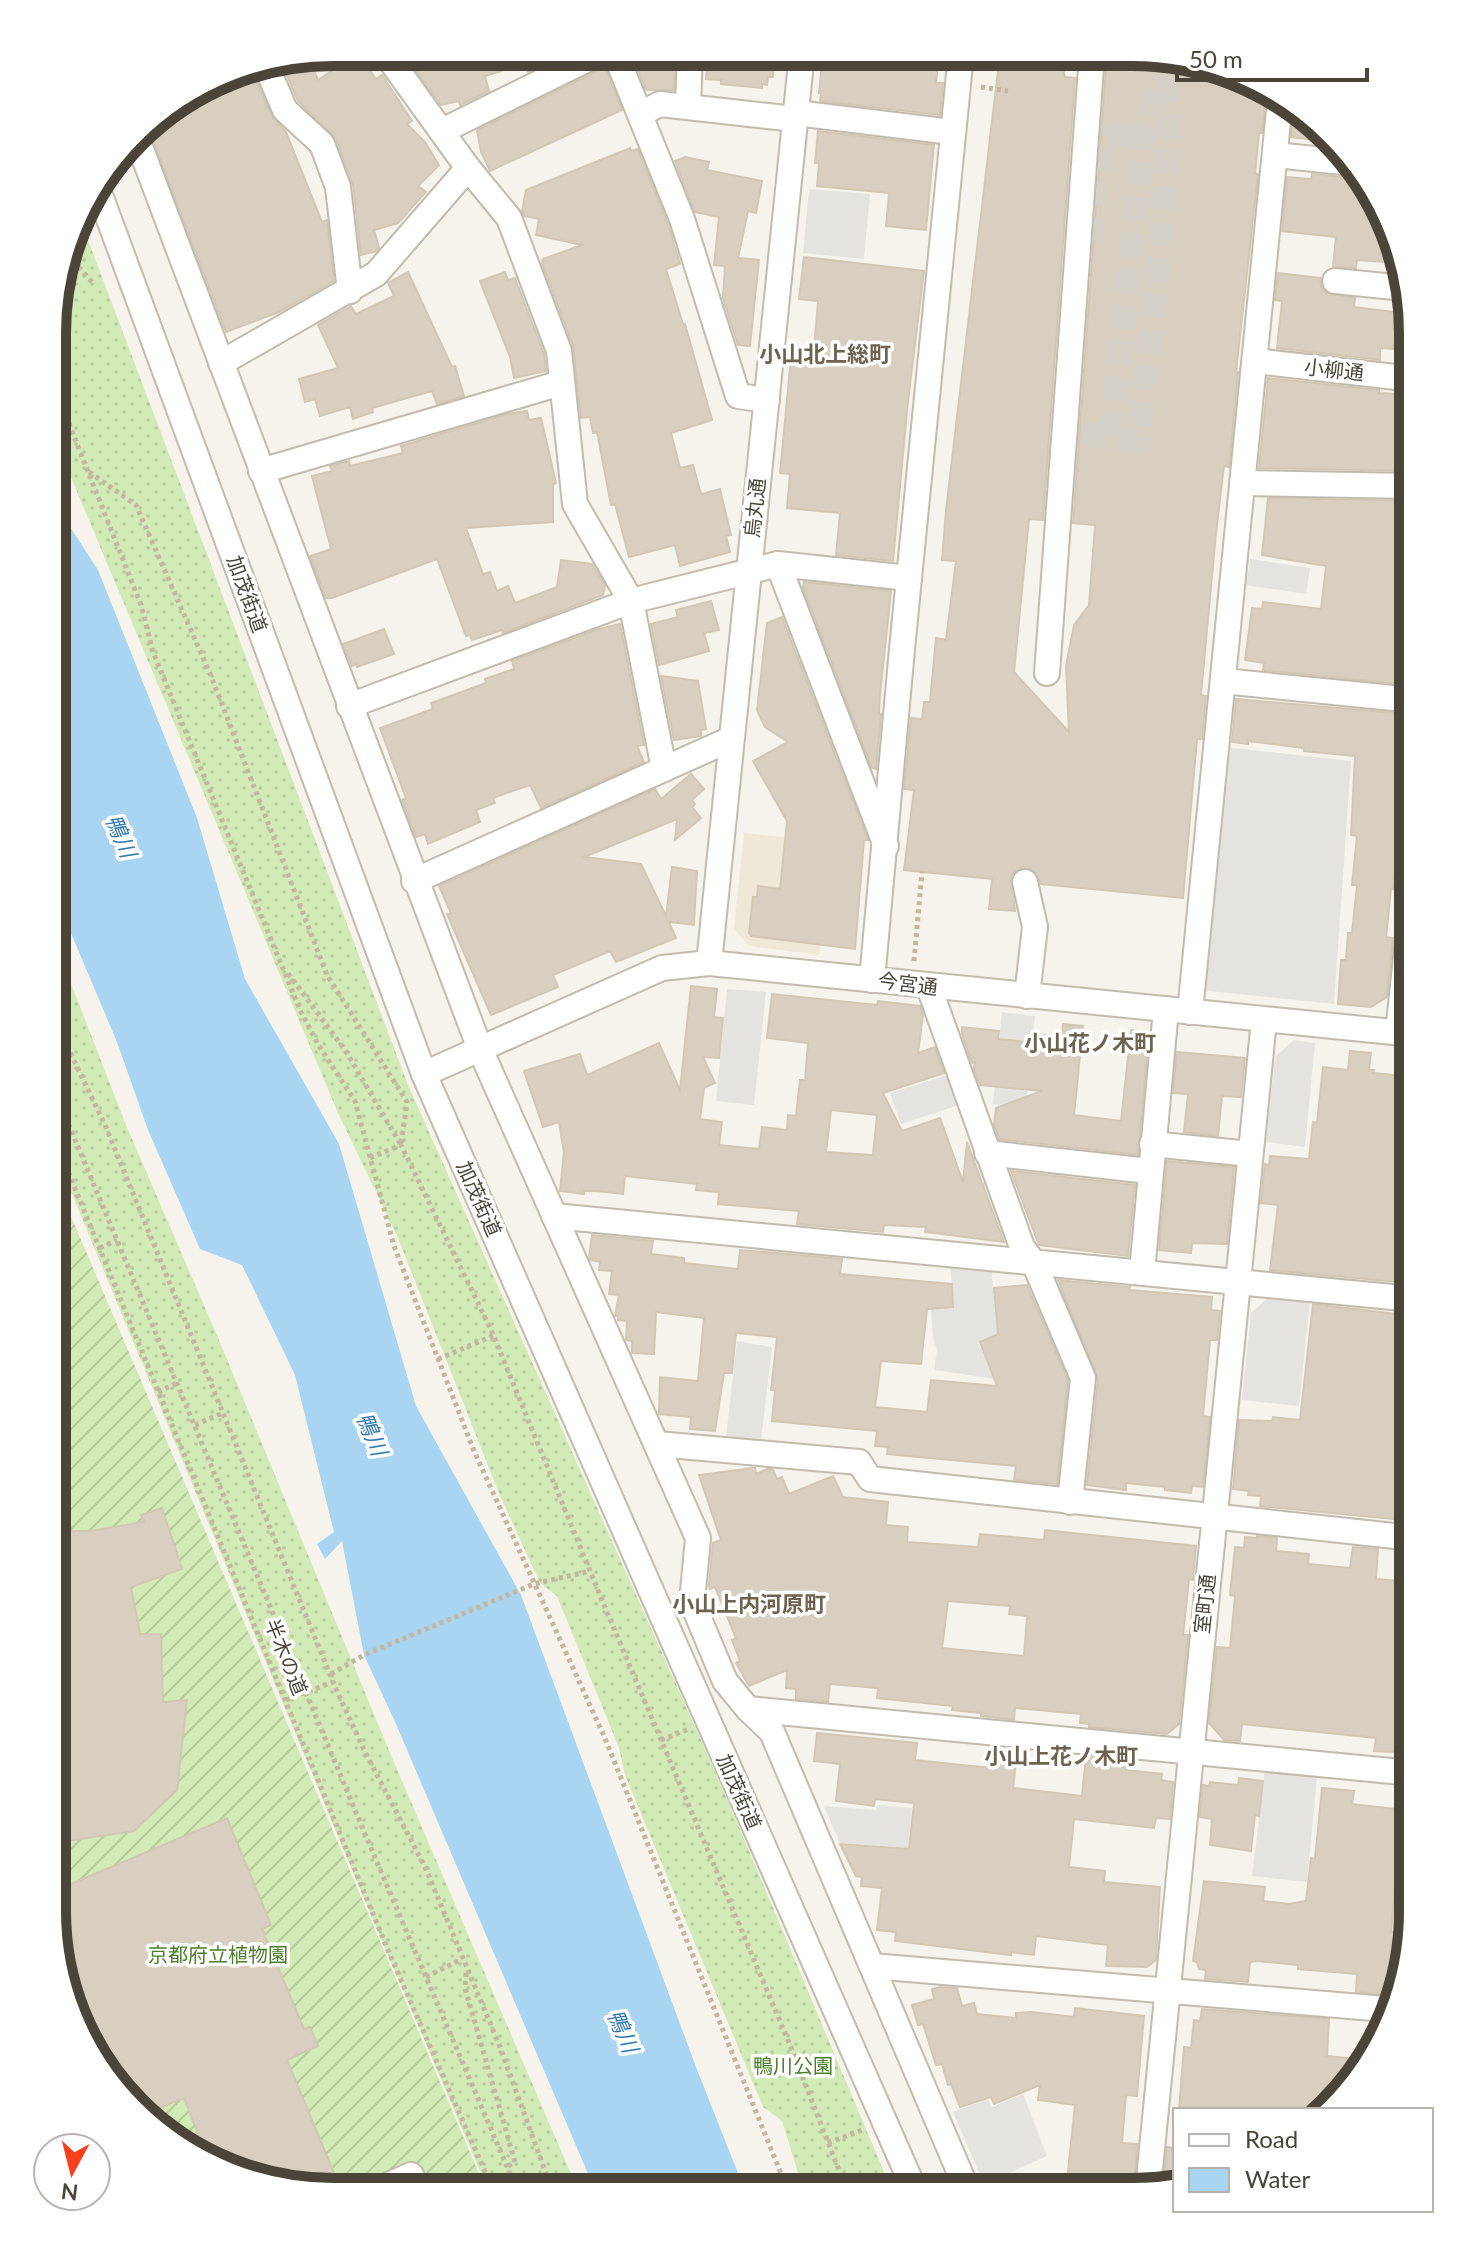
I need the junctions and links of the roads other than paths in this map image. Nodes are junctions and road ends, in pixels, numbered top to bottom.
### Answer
1 (394, 66) edge
2 (574, 66) edge
3 (620, 66) edge
4 (690, 66) edge
5 (801, 66) edge
6 (960, 66) edge
7 (1091, 66) edge
8 (270, 74) edge
9 (688, 107) junction
10 (1279, 111) edge
11 (640, 114) junction
12 (796, 116) junction
13 (442, 131) junction
14 (952, 132) junction
15 (141, 148) edge
16 (1275, 155) junction
17 (1336, 161) edge
18 (468, 168) junction
19 (102, 200) edge
20 (1335, 281) dead end
21 (1395, 287) edge
22 (350, 291) junction
23 (1255, 361) junction
24 (221, 363) junction
25 (1399, 377) edge
26 (561, 383) junction
27 (767, 400) junction
28 (261, 471) junction
29 (1242, 483) junction
30 (1399, 486) edge
31 (778, 564) junction
32 (748, 569) junction
33 (909, 578) junction
34 (631, 601) junction
35 (1047, 673) dead end
36 (1223, 681) junction
37 (1399, 699) edge
38 (349, 706) junction
39 (731, 739) junction
40 (664, 769) junction
41 (886, 846) junction
42 (414, 881) junction
43 (1025, 882) dead end
44 (709, 963) junction
45 (872, 980) junction
46 (929, 987) junction
47 (1027, 996) junction
48 (1178, 1011) junction
49 (1264, 1020) junction
50 (1399, 1032) edge
51 (480, 1049) junction
52 (424, 1074) junction
53 (1152, 1144) junction
54 (987, 1153) junction
55 (1250, 1154) junction
56 (1149, 1171) junction
57 (554, 1216) junction
58 (1035, 1265) junction
59 (1142, 1272) junction
60 (1240, 1282) junction
61 (1398, 1298) edge
62 (657, 1444) junction
63 (1070, 1502) junction
64 (1215, 1518) junction
65 (1398, 1537) edge
66 (748, 1709) junction
67 (1190, 1750) junction
68 (1398, 1772) edge
69 (872, 1966) junction
70 (1168, 1989) junction
71 (1380, 2009) edge
72 (1149, 2177) edge
73 (909, 2178) edge
74 (962, 2178) edge

1 - 13 street
2 - 13 street
3 - 11 street
4 - 9 street
5 - 12 street, 烏丸通
6 - 14 street
7 - 35 street
8 - 22 street
9 - 11 street
9 - 12 street
10 - 16 street
11 - 27 street
12 - 14 street
12 - 27 street, 烏丸通
13 - 18 street
14 - 33 street
15 - 24 street
16 - 17 street
16 - 23 street
18 - 22 street
18 - 26 street
19 - 52 street, 加茂街道
20 - 21 street
22 - 24 street
23 - 25 street, 小柳通
23 - 29 street
24 - 28 street
26 - 28 street
26 - 34 street
27 - 32 street, 烏丸通
28 - 38 street
29 - 30 street
29 - 36 street
31 - 32 street
31 - 33 street
31 - 41 street
32 - 34 street
32 - 39 street, 烏丸通
33 - 41 street
34 - 38 street
34 - 40 street
36 - 37 street
36 - 48 street
38 - 42 street
39 - 40 street
39 - 44 street, 烏丸通
40 - 42 street
41 - 45 street
42 - 51 street
43 - 47 street
44 - 45 street, 今宮通
44 - 51 street, 今宮通
45 - 46 street, 今宮通
46 - 47 street, 今宮通
46 - 54 street
47 - 48 street, 今宮通
48 - 49 street, 今宮通
48 - 53 street
49 - 50 street, 今宮通
49 - 55 street, 室町通
51 - 52 street, 今宮通
51 - 57 street
52 - 73 street, 加茂街道
53 - 55 street
53 - 56 street
54 - 56 street
54 - 58 street
55 - 60 street, 室町通
56 - 59 street
57 - 58 street
57 - 62 street
58 - 59 street
58 - 63 street
59 - 60 street
60 - 61 street
60 - 64 street, 室町通
62 - 63 street
62 - 66 street
63 - 64 street
64 - 65 street
64 - 67 street, 室町通
66 - 67 street
66 - 69 street
67 - 68 street
67 - 70 street, 室町通
69 - 70 street
69 - 74 street
70 - 71 street
70 - 72 street, 室町通

